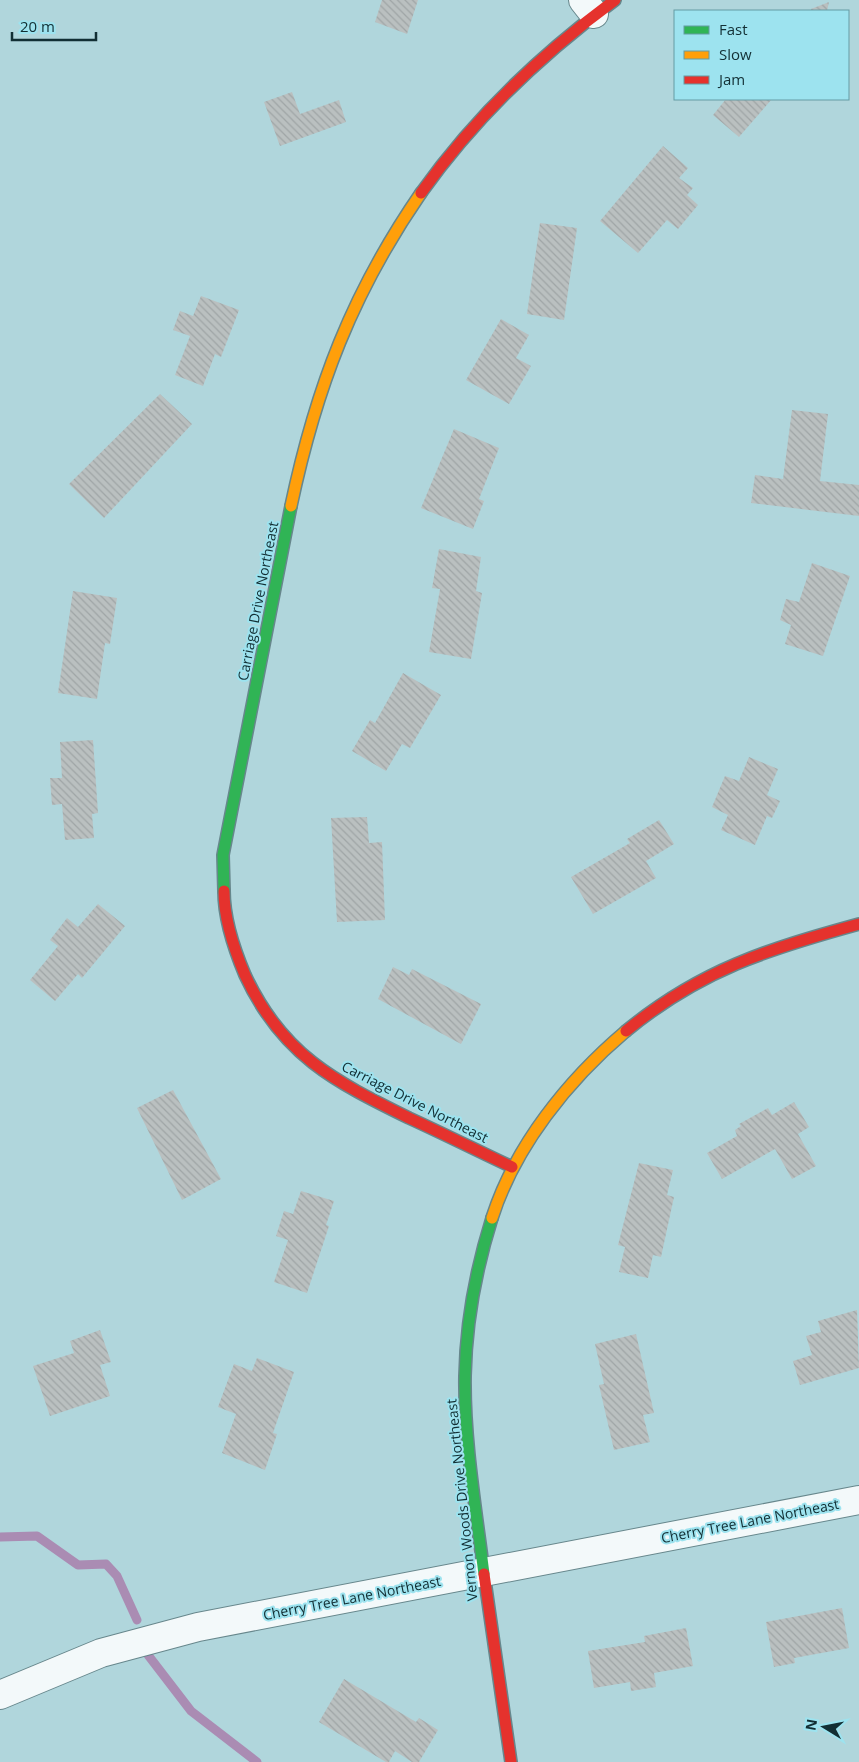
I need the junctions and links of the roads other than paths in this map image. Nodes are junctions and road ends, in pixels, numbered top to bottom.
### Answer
1 (597, 5) edge
2 (859, 924) edge
3 (512, 1167) junction
4 (859, 1500) edge
5 (483, 1572) junction
6 (0, 1695) edge
7 (511, 1762) edge

1 - 3 street, Carriage Drive Northeast
2 - 3 street, Vernon Woods Drive Northeast
3 - 5 street, Vernon Woods Drive Northeast
4 - 5 street, Cherry Tree Lane Northeast
5 - 6 street, Cherry Tree Lane Northeast
5 - 7 street, Vernon Woods Drive Northeast

